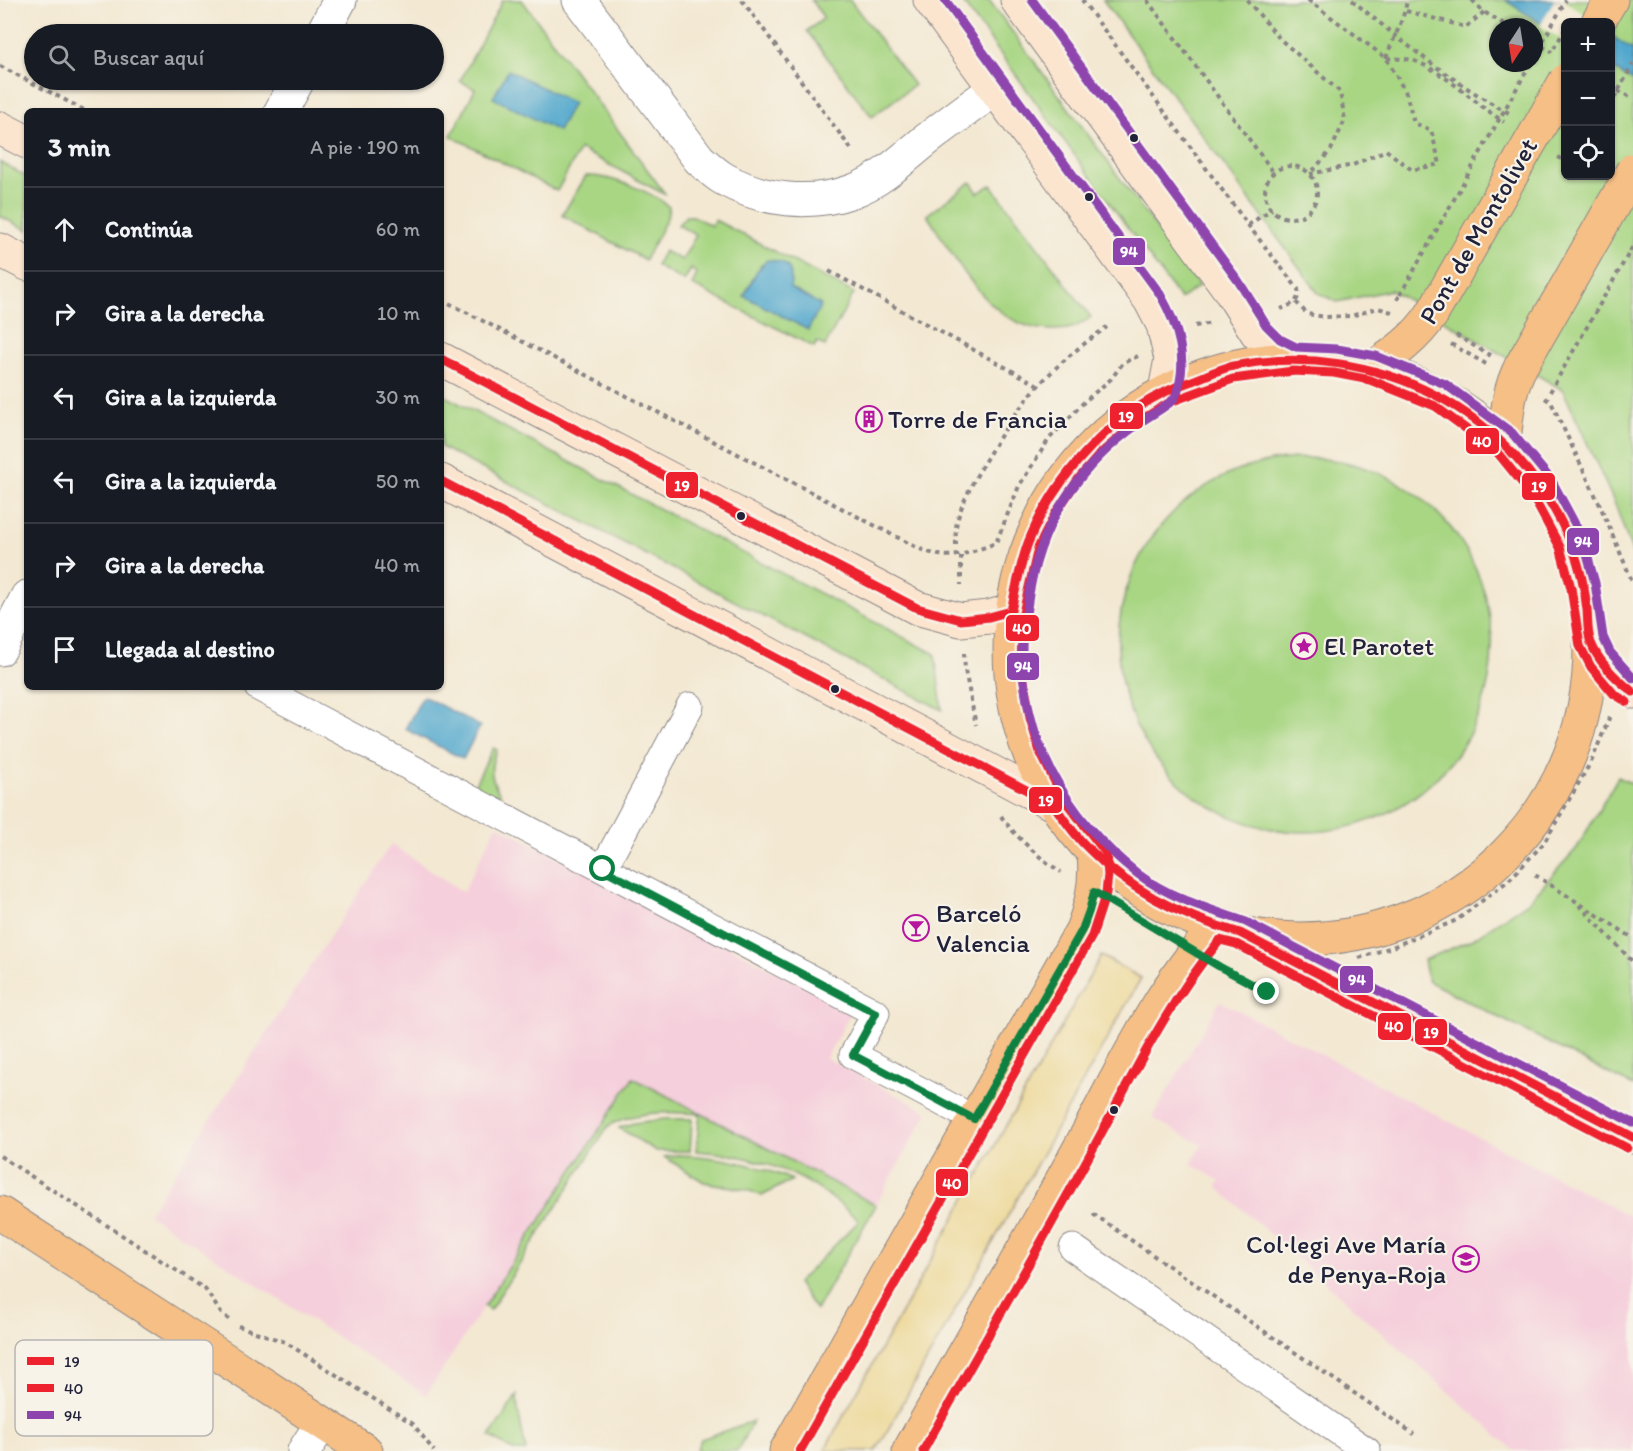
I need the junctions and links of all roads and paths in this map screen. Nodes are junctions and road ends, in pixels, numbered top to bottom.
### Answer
1 (340, 0) edge
2 (579, 0) edge
3 (742, 0) edge
4 (930, 0) edge
5 (1017, 0) edge
6 (1082, 0) edge
7 (1147, 0) edge
8 (1247, 0) edge
9 (1308, 0) edge
10 (1352, 0) edge
11 (1407, 0) edge
12 (1472, 0) edge
13 (1566, 0) edge
14 (1611, 0) edge
15 (1406, 11) junction
16 (1484, 12) junction
17 (1494, 18) edge
18 (1600, 18) edge
19 (327, 24) edge
20 (1394, 35) junction
21 (1543, 41) edge
22 (1386, 58) junction
23 (1633, 64) edge
24 (0, 66) edge
25 (1526, 72) edge
26 (24, 79) edge
27 (995, 89) junction
28 (1561, 89) edge
29 (1615, 89) edge
30 (46, 90) edge
31 (293, 90) edge
32 (1618, 91) junction
33 (1615, 97) edge
34 (1633, 99) edge
35 (80, 108) edge
36 (283, 108) edge
37 (1515, 116) dead end
38 (1505, 123) dead end
39 (0, 128) edge
40 (24, 140) edge
41 (851, 149) dead end
42 (1554, 154) dead end
43 (1561, 158) edge
44 (1633, 170) edge
45 (1274, 173) junction
46 (1310, 174) junction
47 (1272, 209) junction
48 (1248, 225) junction
49 (1633, 246) edge
50 (0, 250) edge
51 (24, 262) edge
52 (829, 271) dead end
53 (1397, 300) dead end
54 (444, 301) edge
55 (1296, 302) junction
56 (1247, 315) junction
57 (1436, 325) junction
58 (1107, 327) dead end
59 (1167, 340) junction
60 (1293, 359) junction
61 (444, 361) edge
62 (1509, 367) junction
63 (1373, 368) junction
64 (1038, 385) junction
65 (1165, 391) junction
66 (1550, 392) dead end
67 (1504, 442) junction
68 (444, 483) edge
69 (956, 545) dead end
70 (961, 556) junction
71 (1633, 583) edge
72 (1011, 611) junction
73 (17, 613) edge
74 (961, 620) junction
75 (1591, 641) junction
76 (0, 649) edge
77 (264, 690) edge
78 (1633, 692) edge
79 (690, 706) dead end
80 (1610, 717) dead end
81 (985, 767) junction
82 (1053, 804) junction
83 (1094, 855) junction
84 (603, 869) junction
85 (1535, 875) dead end
86 (1094, 892) junction
87 (1575, 900) junction
88 (1228, 930) junction
89 (1633, 938) edge
90 (1194, 952) junction
91 (1358, 958) dead end
92 (1633, 962) edge
93 (1281, 990) dead end
94 (974, 1119) junction
95 (1633, 1137) edge
96 (0, 1156) edge
97 (0, 1213) edge
98 (1093, 1214) dead end
99 (1073, 1248) dead end
100 (195, 1340) edge
101 (213, 1352) edge
102 (322, 1423) junction
103 (1414, 1434) dead end
104 (304, 1451) edge
105 (366, 1451) edge
106 (434, 1451) edge
107 (786, 1451) edge
108 (909, 1451) edge
109 (1367, 1451) edge

1 - 19 street
2 - 27 street
3 - 41 path
4 - 27 main road
5 - 56 main road
6 - 48 path
7 - 45 path
8 - 46 path
9 - 22 path
10 - 20 path
11 - 15 path
12 - 16 path
13 - 21 path, bridge
14 - 18 main road
15 - 16 path
15 - 20 path
16 - 17 path
20 - 22 path
20 - 37 path
22 - 38 path
22 - 46 path
23 - 32 path
24 - 26 path
25 - 53 path, Pont de Montolivet, bridge
27 - 59 main road
28 - 57 main road, Pont de Montolivet, bridge
29 - 32 path
30 - 35 path
31 - 36 street
32 - 33 path
32 - 34 path
39 - 40 main road
42 - 43 path
44 - 62 main road, bridge
45 - 46 path
45 - 47 path
46 - 47 path
47 - 48 path
48 - 55 path
49 - 66 path
50 - 51 main road
52 - 64 path
54 - 70 path
55 - 56 path
55 - 57 path
56 - 59 path
56 - 60 main road
57 - 62 path
57 - 62 path
57 - 63 main road, Pont de Montolivet
58 - 64 path
59 - 65 main road
59 - 70 path
60 - 63 main road
60 - 65 main road
61 - 74 main road
62 - 67 main road
62 - 71 path
63 - 67 main road
64 - 69 path
65 - 72 main road
67 - 75 main road
68 - 81 main road
70 - 74 path
72 - 74 main road
72 - 82 main road
73 - 76 street
74 - 81 path
75 - 78 main road
75 - 88 main road
77 - 84 street
79 - 84 street
80 - 91 path
81 - 82 main road
81 - 86 path
82 - 83 main road
83 - 86 main road
83 - 88 main road
84 - 94 street
85 - 87 path
86 - 90 path
86 - 94 main road
87 - 89 path
87 - 92 path
88 - 90 main road
88 - 95 main road
90 - 93 path
90 - 108 main road
94 - 107 main road
96 - 106 path
97 - 100 main road
98 - 103 path
99 - 109 street
101 - 102 main road
102 - 104 street
102 - 105 main road

